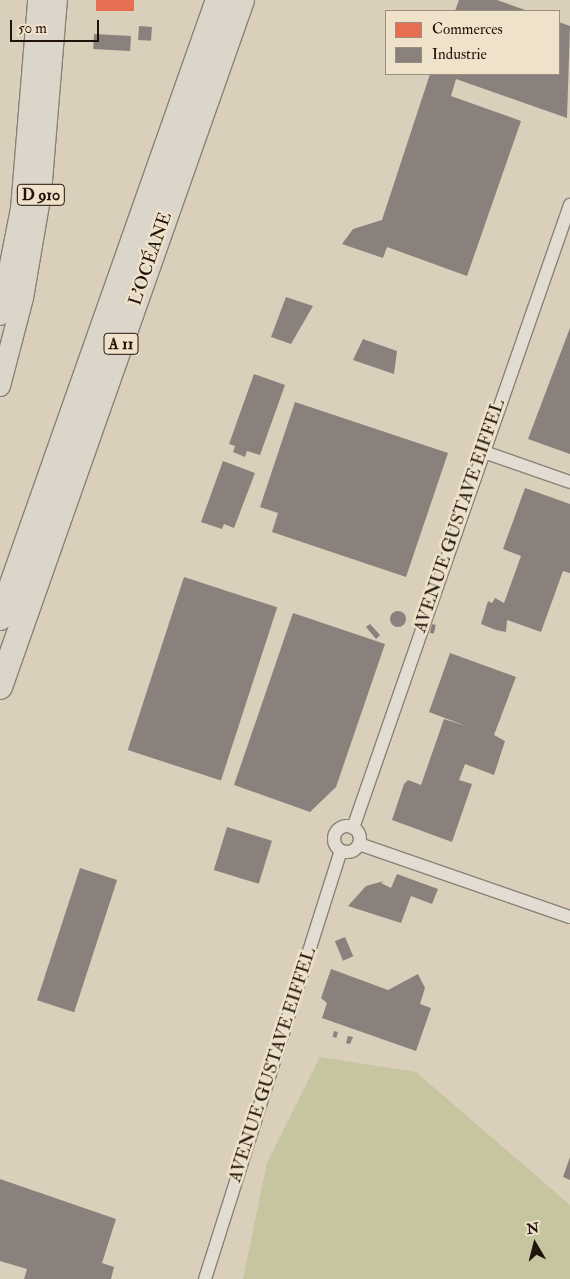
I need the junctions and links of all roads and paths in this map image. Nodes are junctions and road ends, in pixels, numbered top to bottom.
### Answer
1 (38, 0) edge
2 (57, 0) edge
3 (218, 0) edge
4 (242, 0) edge
5 (570, 205) edge
6 (0, 315) edge
7 (0, 386) edge
8 (481, 451) junction
9 (570, 482) edge
10 (0, 618) edge
11 (0, 687) edge
12 (353, 828) junction
13 (359, 844) junction
14 (341, 851) junction
15 (570, 917) edge
16 (205, 1279) edge

1 - 6 main road, D 910
2 - 7 main road, D 910
3 - 10 highway, L’OCÉANE / A 11
4 - 11 highway, L’OCÉANE / A 11
5 - 8 street, AVENUE GUSTAVE EIFFEL
8 - 9 street
8 - 12 street, AVENUE GUSTAVE EIFFEL
12 - 13 street
12 - 14 street
13 - 14 street
13 - 15 street
14 - 16 street, AVENUE GUSTAVE EIFFEL

